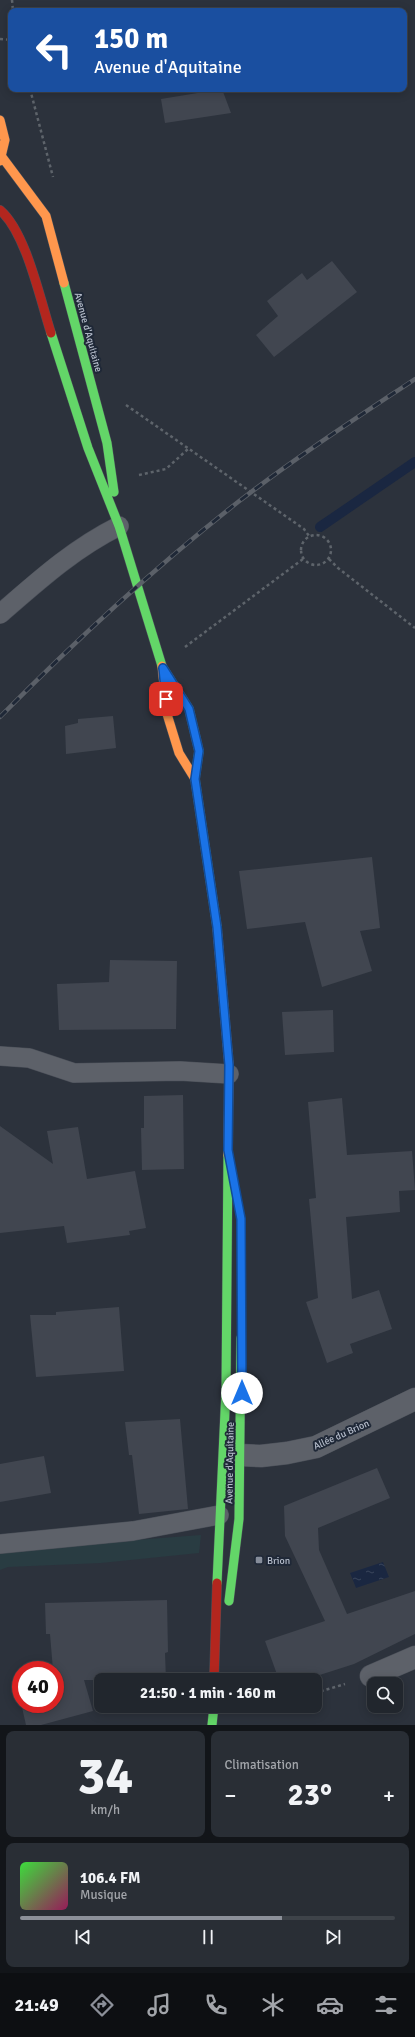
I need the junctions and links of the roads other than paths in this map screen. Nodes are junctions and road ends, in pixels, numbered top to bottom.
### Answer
1 (0, 120) edge
2 (1, 159) edge
3 (0, 210) edge
4 (118, 526) junction
5 (8, 600) edge
6 (0, 614) edge
7 (163, 668) junction
8 (195, 779) junction
9 (0, 1056) edge
10 (229, 1074) junction
11 (228, 1150) junction
12 (237, 1196) dead end
13 (241, 1330) dead end
14 (415, 1399) edge
15 (232, 1454) junction
16 (219, 1515) junction
17 (0, 1544) edge
18 (228, 1611) dead end
19 (226, 1626) dead end
20 (415, 1657) edge
21 (214, 1673) edge
22 (219, 1673) edge
23 (371, 1676) dead end
24 (213, 1713) edge
25 (212, 1725) edge

1 - 2 street
2 - 4 street, Avenue d'Aquitaine
3 - 4 street, Avenue d'Aquitaine
4 - 5 lane
4 - 7 street, Avenue d'Aquitaine
5 - 6 lane
7 - 8 street, Avenue d'Aquitaine
7 - 8 street, Avenue d'Aquitaine
8 - 10 street, Avenue d'Aquitaine
9 - 10 lane
10 - 11 street, Avenue d'Aquitaine
11 - 12 street, Avenue d'Aquitaine
11 - 15 street, Avenue d'Aquitaine
13 - 15 street, Avenue d'Aquitaine
14 - 15 street, Allée du Brion
15 - 16 street, Avenue d'Aquitaine
15 - 18 street, Avenue d'Aquitaine
16 - 17 lane
16 - 21 street, Avenue d'Aquitaine
19 - 22 street
20 - 23 street
24 - 25 street

